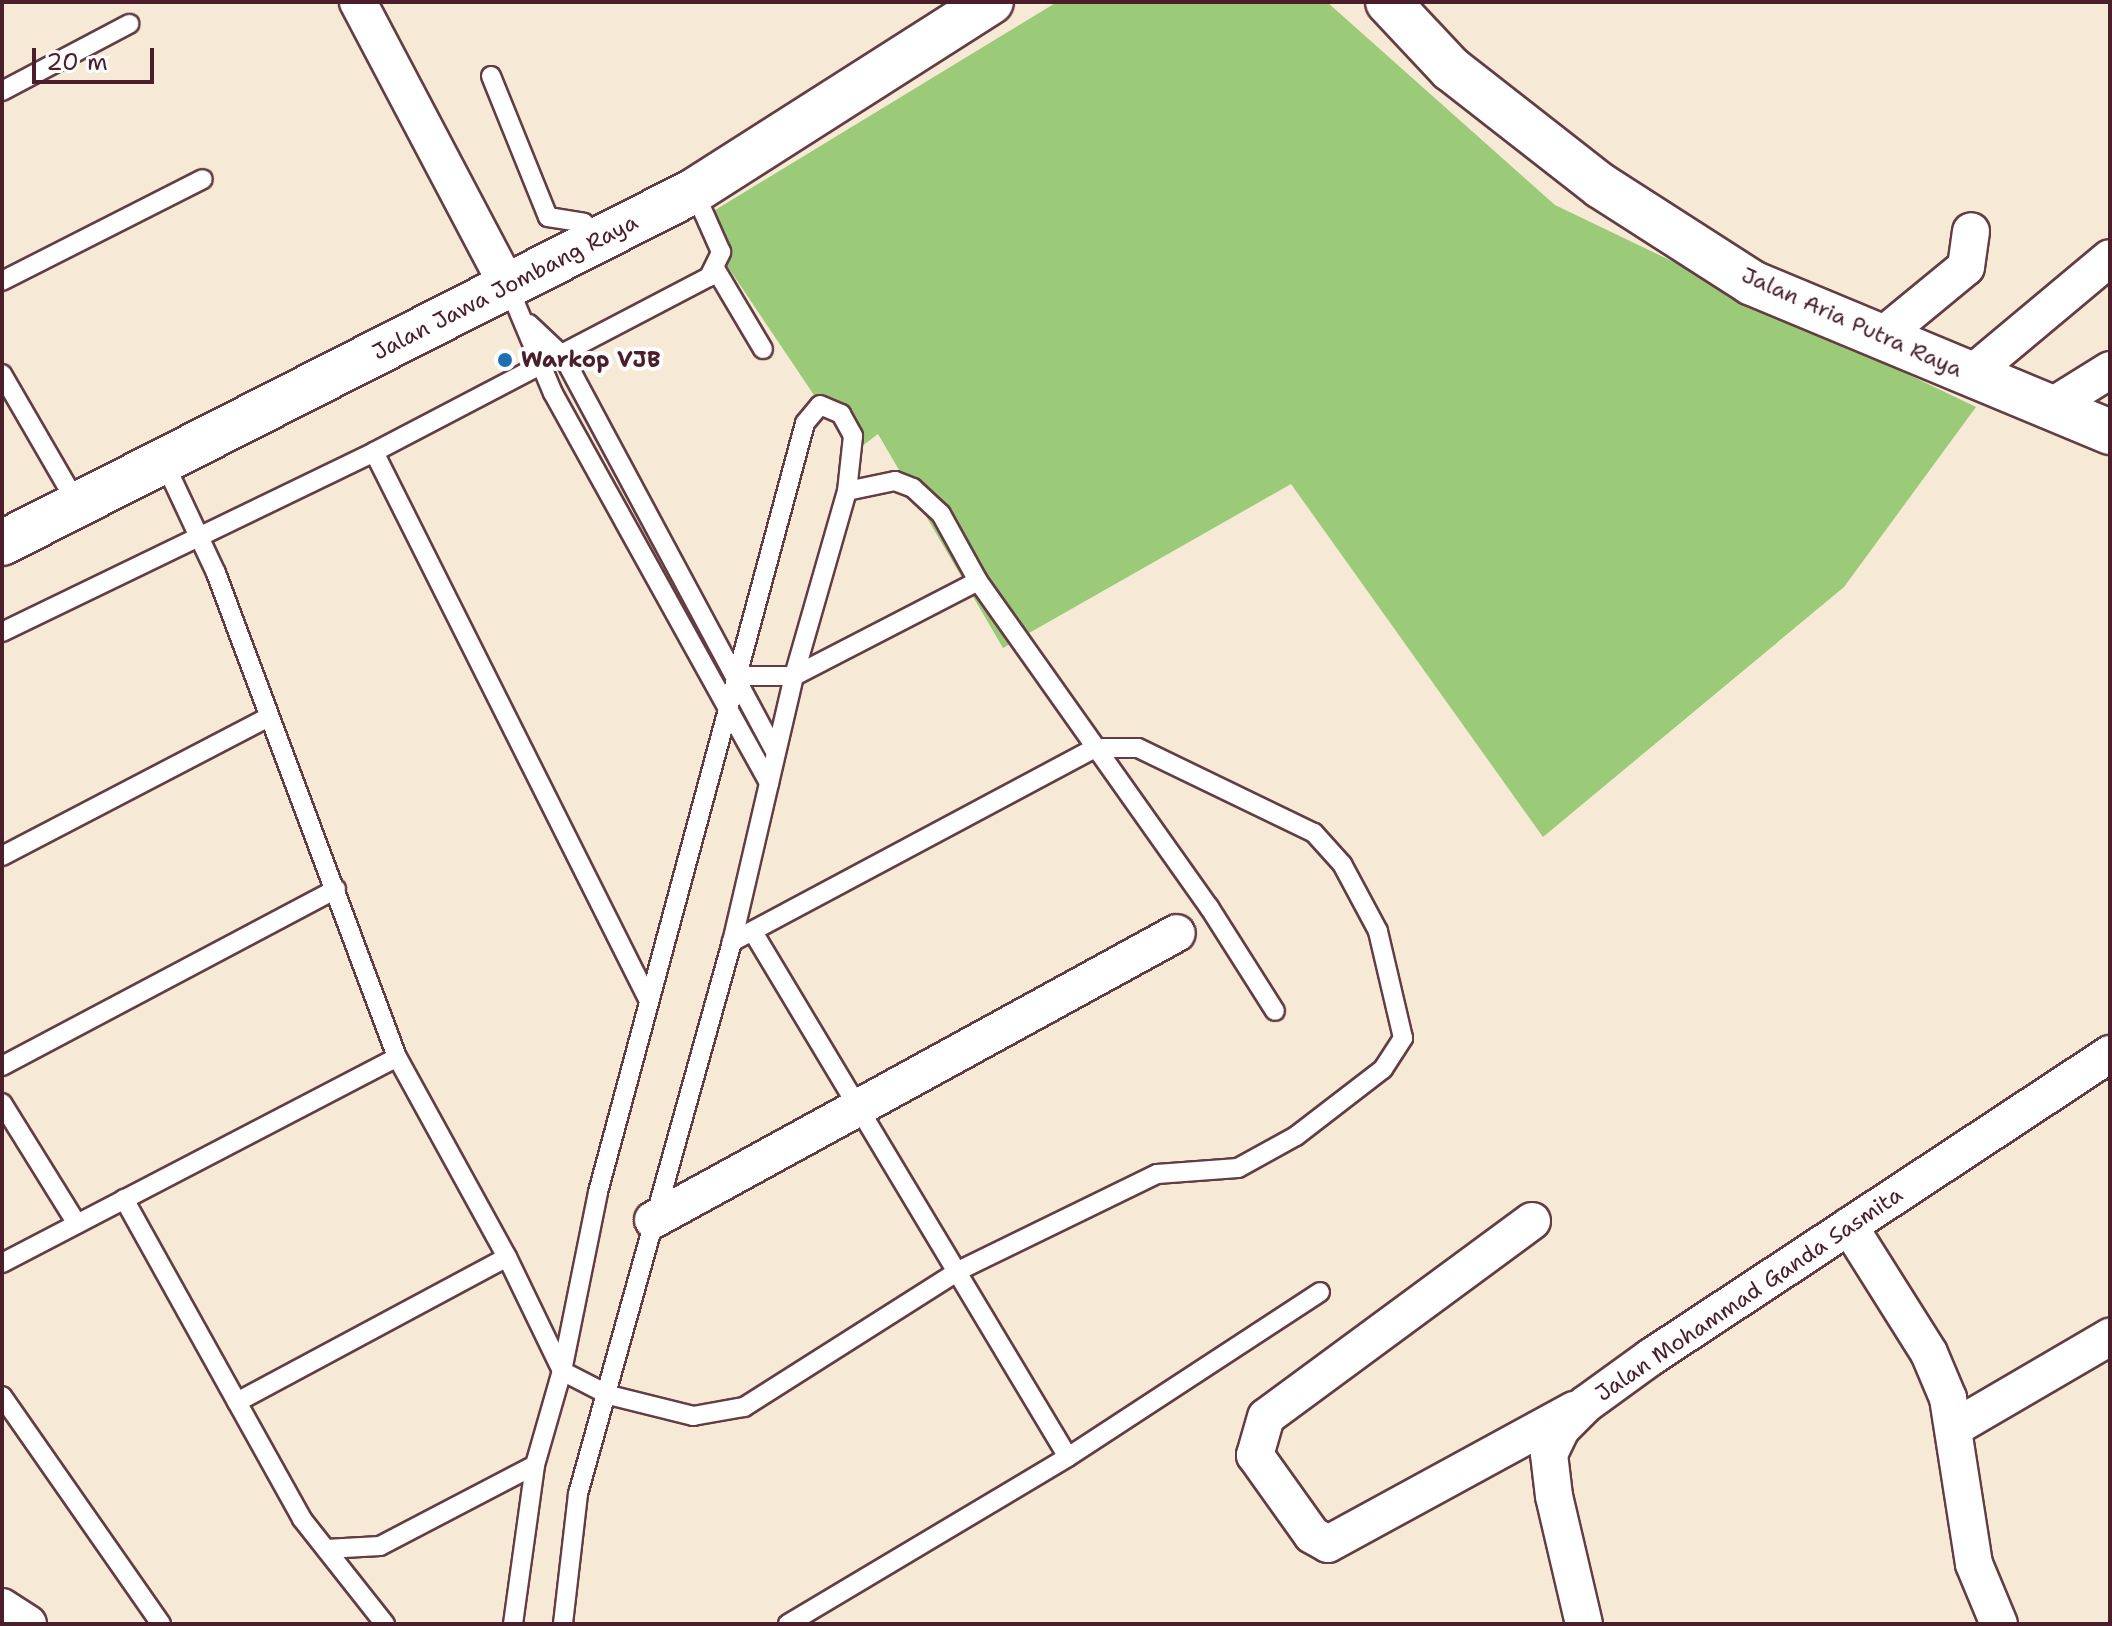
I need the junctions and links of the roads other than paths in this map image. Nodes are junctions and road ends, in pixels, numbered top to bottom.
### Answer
1 (358, 2) edge
2 (991, 2) edge
3 (1388, 2) edge
4 (129, 24) dead end
5 (491, 76) dead end
6 (2, 91) edge
7 (203, 179) dead end
8 (694, 191) junction
9 (1971, 231) dead end
10 (597, 240) junction
11 (2110, 258) edge
12 (716, 270) junction
13 (2, 281) edge
14 (518, 304) junction
15 (1881, 337) junction
16 (763, 349) dead end
17 (563, 356) junction
18 (540, 369) junction
19 (2110, 370) edge
20 (2, 374) edge
21 (1970, 375) junction
22 (2049, 408) junction
23 (2110, 432) edge
24 (374, 452) junction
25 (164, 462) junction
26 (847, 491) junction
27 (78, 505) junction
28 (201, 537) junction
29 (2, 543) edge
30 (978, 581) junction
31 (2, 632) edge
32 (794, 676) junction
33 (736, 679) junction
34 (726, 712) junction
35 (269, 717) junction
36 (1095, 748) junction
37 (775, 752) junction
38 (769, 783) junction
39 (2, 856) edge
40 (336, 889) junction
41 (753, 932) junction
42 (1177, 933) dead end
43 (732, 942) junction
44 (648, 999) junction
45 (1275, 1011) dead end
46 (2110, 1054) edge
47 (397, 1057) junction
48 (2, 1066) edge
49 (2, 1103) edge
50 (856, 1112) junction
51 (124, 1199) junction
52 (653, 1220) junction
53 (1532, 1221) dead end
54 (77, 1224) junction
55 (1849, 1226) junction
56 (507, 1257) junction
57 (2, 1263) edge
58 (958, 1271) junction
59 (1320, 1292) dead end
60 (2110, 1337) edge
61 (562, 1371) junction
62 (609, 1395) junction
63 (2, 1396) edge
64 (237, 1402) junction
65 (1586, 1404) junction
66 (1954, 1428) junction
67 (1068, 1457) junction
68 (535, 1465) junction
69 (326, 1549) junction
70 (2, 1607) edge
71 (28, 1624) edge
72 (161, 1624) edge
73 (385, 1624) edge
74 (513, 1624) edge
75 (563, 1624) edge
76 (788, 1624) edge
77 (1584, 1624) edge
78 (1999, 1624) edge

1 - 14 street
2 - 8 main road, Jalan Jawa Jombang Raya
3 - 15 main road, Jalan Aria Putra Raya
4 - 6 lane
5 - 10 lane
7 - 13 lane
8 - 10 main road, Jalan Jawa Jombang Raya
8 - 12 lane
9 - 15 street
10 - 14 main road, Jalan Jawa Jombang Raya
11 - 21 street
12 - 16 lane
12 - 17 lane
14 - 17 lane
14 - 18 lane
14 - 25 main road, Jalan Jawa Jombang Raya
15 - 21 main road, Jalan Aria Putra Raya
17 - 18 lane
17 - 33 lane
18 - 24 lane
18 - 34 lane
19 - 22 street
20 - 27 lane
21 - 22 main road, Jalan Aria Putra Raya
22 - 23 main road, Jalan Aria Putra Raya
24 - 28 lane
24 - 44 lane
25 - 27 main road, Jalan Jawa Jombang Raya
25 - 28 lane
26 - 30 lane
26 - 32 lane
26 - 33 lane
27 - 29 main road, Jalan Jawa Jombang Raya
28 - 31 lane
28 - 35 lane
30 - 32 lane
30 - 36 lane
32 - 33 lane
32 - 37 lane
33 - 34 lane
33 - 37 lane
34 - 38 lane
34 - 44 lane
35 - 39 lane
35 - 40 lane
36 - 41 lane
36 - 45 lane
36 - 58 lane
37 - 38 lane
38 - 43 lane
40 - 47 lane
40 - 48 lane
41 - 43 lane
41 - 50 lane
42 - 50 street
43 - 52 lane
44 - 61 lane
46 - 55 street, Jalan Mohammad Ganda Sasmita
47 - 51 lane
47 - 56 lane
49 - 54 lane
50 - 52 street
50 - 58 lane
51 - 54 lane
51 - 64 lane
52 - 62 lane
53 - 65 street
54 - 57 lane
55 - 65 street, Jalan Mohammad Ganda Sasmita
55 - 66 street
56 - 61 lane
56 - 64 lane
58 - 62 lane
58 - 67 lane
59 - 67 lane
60 - 66 street
61 - 62 lane
61 - 68 lane
62 - 75 lane
63 - 72 lane
64 - 69 lane
65 - 77 street, Jalan Mohammad Ganda Sasmita
66 - 78 street
67 - 76 lane
68 - 69 lane
68 - 74 lane
69 - 73 lane
70 - 71 street

